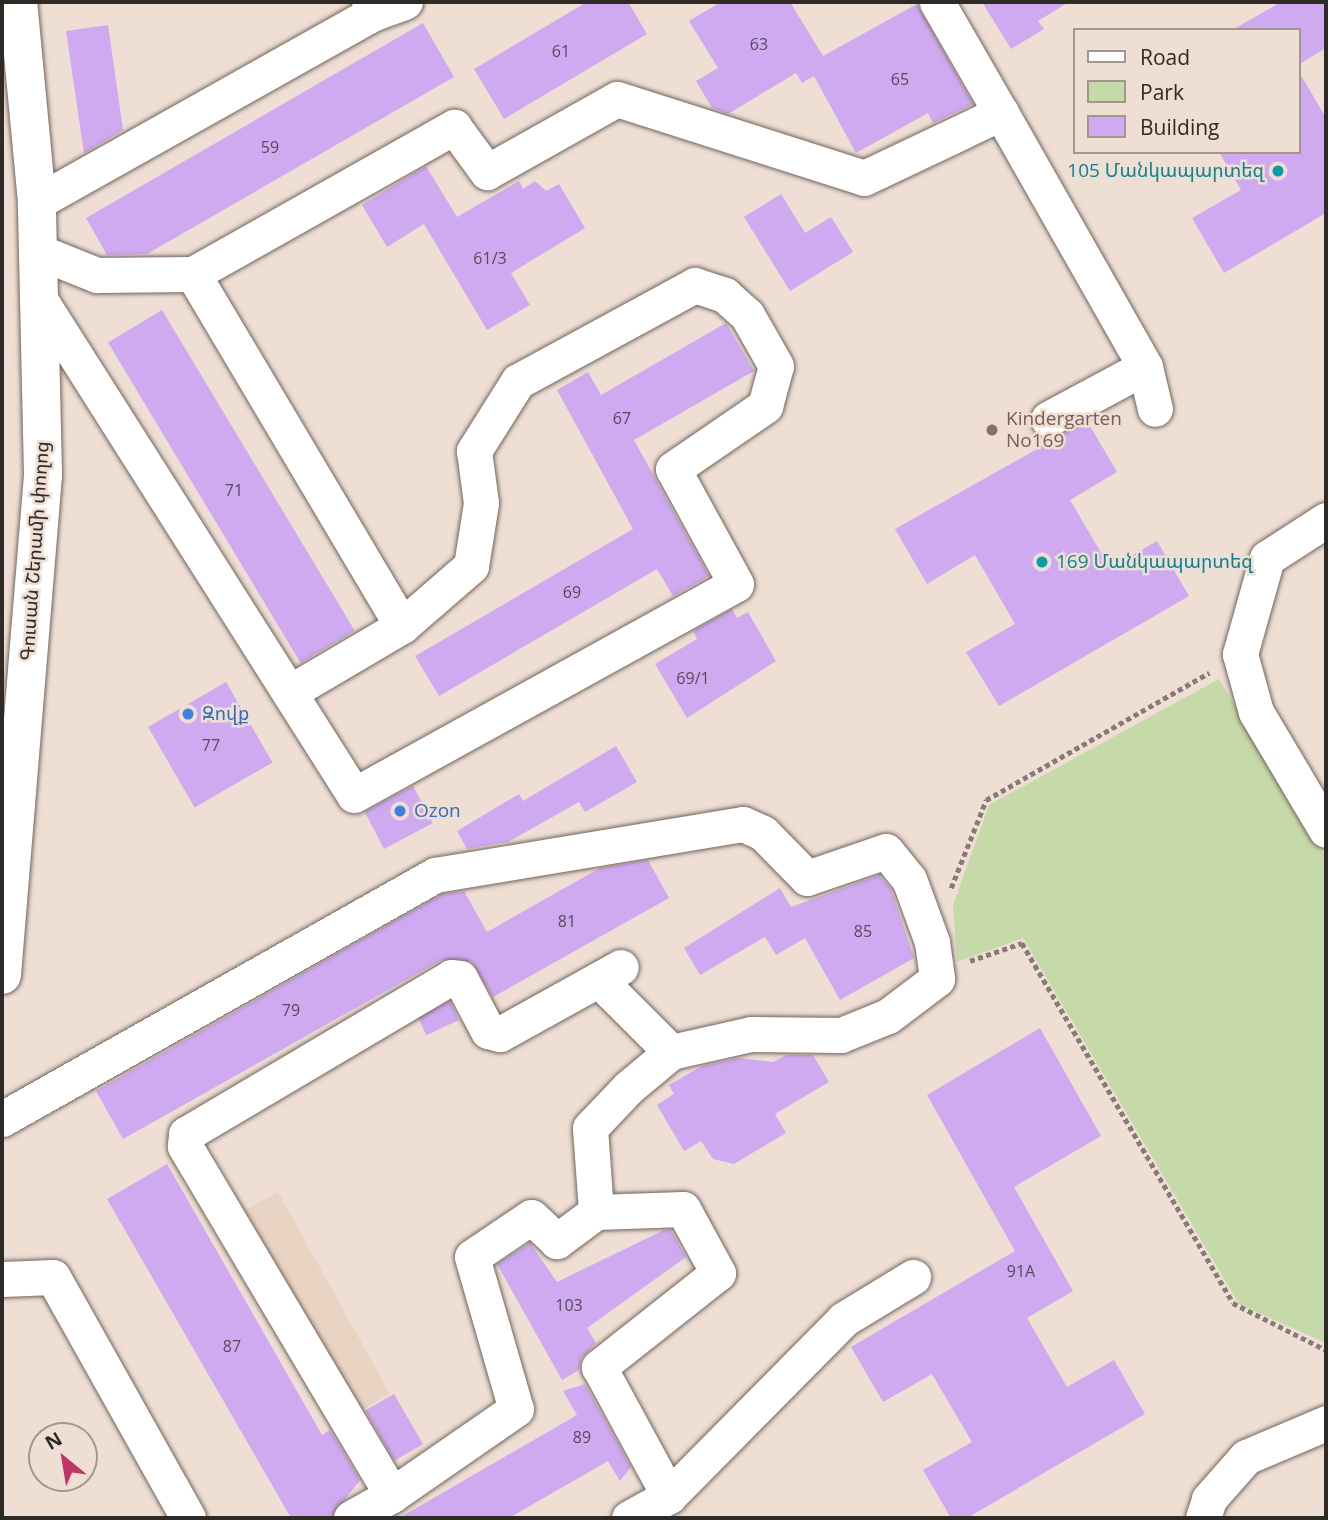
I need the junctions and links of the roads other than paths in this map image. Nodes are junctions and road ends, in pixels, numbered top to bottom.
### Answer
1 (18, 2) edge
2 (937, 2) edge
3 (383, 6) edge
4 (14, 75) edge
5 (1001, 113) junction
6 (37, 202) junction
7 (37, 251) junction
8 (193, 274) junction
9 (38, 298) junction
10 (1145, 367) junction
11 (1155, 409) dead end
12 (1048, 419) dead end
13 (1326, 520) edge
14 (402, 626) junction
15 (290, 692) junction
16 (1326, 830) edge
17 (2, 975) edge
18 (671, 1052) junction
19 (2, 1119) edge
20 (596, 1212) junction
21 (913, 1277) dead end
22 (2, 1279) edge
23 (1326, 1423) edge
24 (392, 1495) junction
25 (669, 1496) junction
26 (188, 1518) edge
27 (351, 1518) edge
28 (629, 1518) edge
29 (1203, 1518) edge

1 - 4 main road, Գուսան Շերամի փողոց
2 - 5 lane
3 - 6 lane
4 - 6 main road, Գուսան Շերամի փողոց
5 - 8 lane
5 - 10 lane
6 - 7 main road, Գուսան Շերամի փողոց
7 - 8 lane
7 - 9 main road, Գուսան Շերամի փողոց
8 - 14 lane
9 - 15 lane
9 - 17 main road, Գուսան Շերամի փողոց
10 - 11 lane
10 - 12 lane
13 - 16 lane
14 - 15 lane
14 - 15 lane
18 - 19 lane
18 - 20 lane
18 - 24 lane
20 - 24 lane
20 - 25 lane
21 - 25 lane
22 - 26 lane
23 - 29 lane
24 - 27 lane
25 - 28 lane

